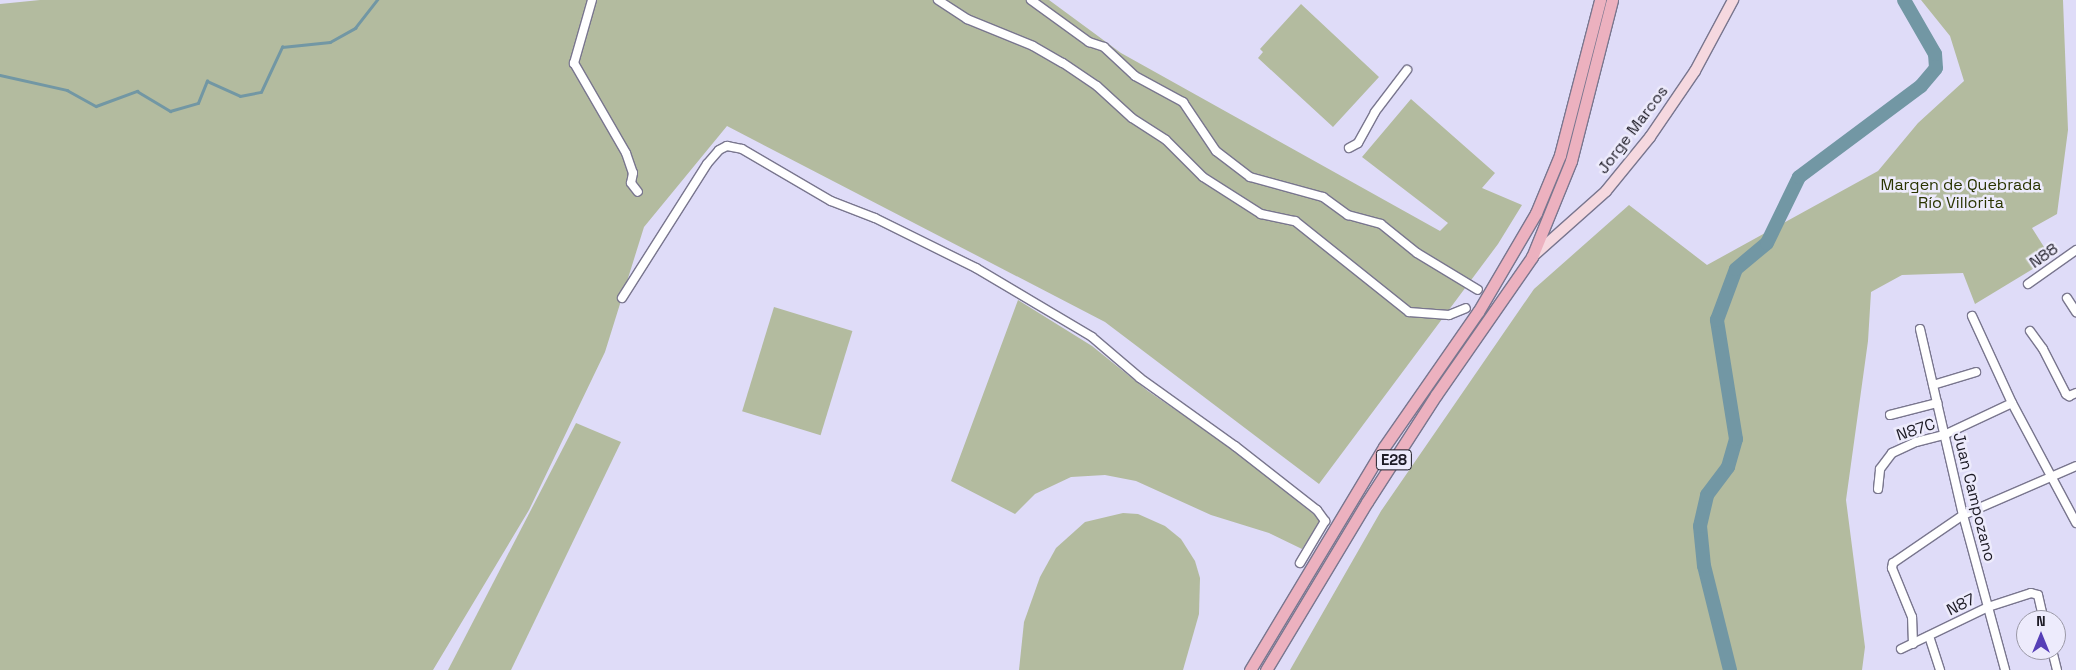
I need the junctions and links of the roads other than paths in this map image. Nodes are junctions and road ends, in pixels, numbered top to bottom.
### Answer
1 (592, 0) edge
2 (938, 0) edge
3 (1031, 0) edge
4 (1600, 0) edge
5 (1612, 0) edge
6 (1733, 0) edge
7 (1407, 70) dead end
8 (1349, 148) dead end
9 (638, 192) dead end
10 (2076, 250) edge
11 (1532, 257) junction
12 (2028, 284) dead end
13 (1478, 290) dead end
14 (622, 298) dead end
15 (2067, 298) dead end
16 (1466, 308) dead end
17 (2076, 312) edge
18 (1972, 316) dead end
19 (1920, 329) dead end
20 (2030, 331) dead end
21 (1976, 372) dead end
22 (1933, 385) junction
23 (2073, 395) edge
24 (1937, 402) junction
25 (2012, 402) junction
26 (1890, 415) dead end
27 (1944, 435) junction
28 (2076, 466) edge
29 (2050, 478) junction
30 (1878, 489) dead end
31 (1963, 515) junction
32 (2076, 523) edge
33 (1300, 563) dead end
34 (1988, 608) junction
35 (2041, 610) edge
36 (1929, 636) junction
37 (1913, 644) junction
38 (1901, 649) dead end
39 (1250, 670) edge
40 (1266, 670) edge
41 (1940, 670) edge
42 (2004, 670) edge

1 - 9 street
2 - 16 street
3 - 13 street
4 - 39 main road, E28
5 - 11 main road, E28
6 - 11 main road, Jorge Marcos
7 - 8 street
10 - 12 street, N88
11 - 40 main road, E28
14 - 33 street
15 - 17 street
18 - 25 street
19 - 22 street, Juan Campozano
20 - 23 street
21 - 22 street
22 - 24 street, Juan Campozano
24 - 26 street
24 - 27 street, Juan Campozano
25 - 27 street, N87C
25 - 29 street
27 - 30 street, N87C
27 - 31 street, Juan Campozano
28 - 29 street
29 - 31 street
29 - 32 street
31 - 34 street, Juan Campozano
31 - 37 street
34 - 35 street, N87
34 - 36 street, N87
34 - 42 street, Juan Campozano
36 - 37 street, N87
36 - 41 street
37 - 38 street, N87

